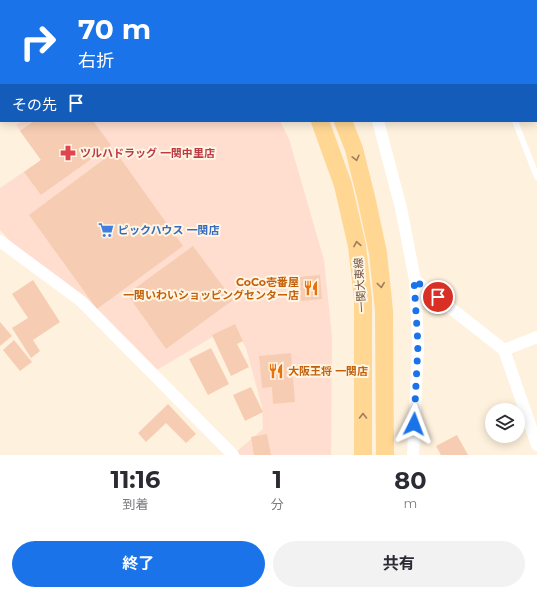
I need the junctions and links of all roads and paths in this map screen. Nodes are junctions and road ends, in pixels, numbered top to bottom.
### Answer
1 (320, 122) edge
2 (343, 122) edge
3 (378, 122) edge
4 (515, 122) edge
5 (537, 177) edge
6 (0, 241) edge
7 (414, 280) junction
8 (537, 337) edge
9 (504, 350) junction
10 (537, 445) edge
11 (233, 455) edge
12 (363, 455) edge
13 (385, 455) edge
14 (413, 455) edge

12 -> 1 main road, 一関大東線
2 -> 13 main road, 一関大東線
3 - 7 street
4 - 5 lane
6 - 11 street
7 - 9 street
7 - 14 street
8 - 9 street
9 - 10 street

